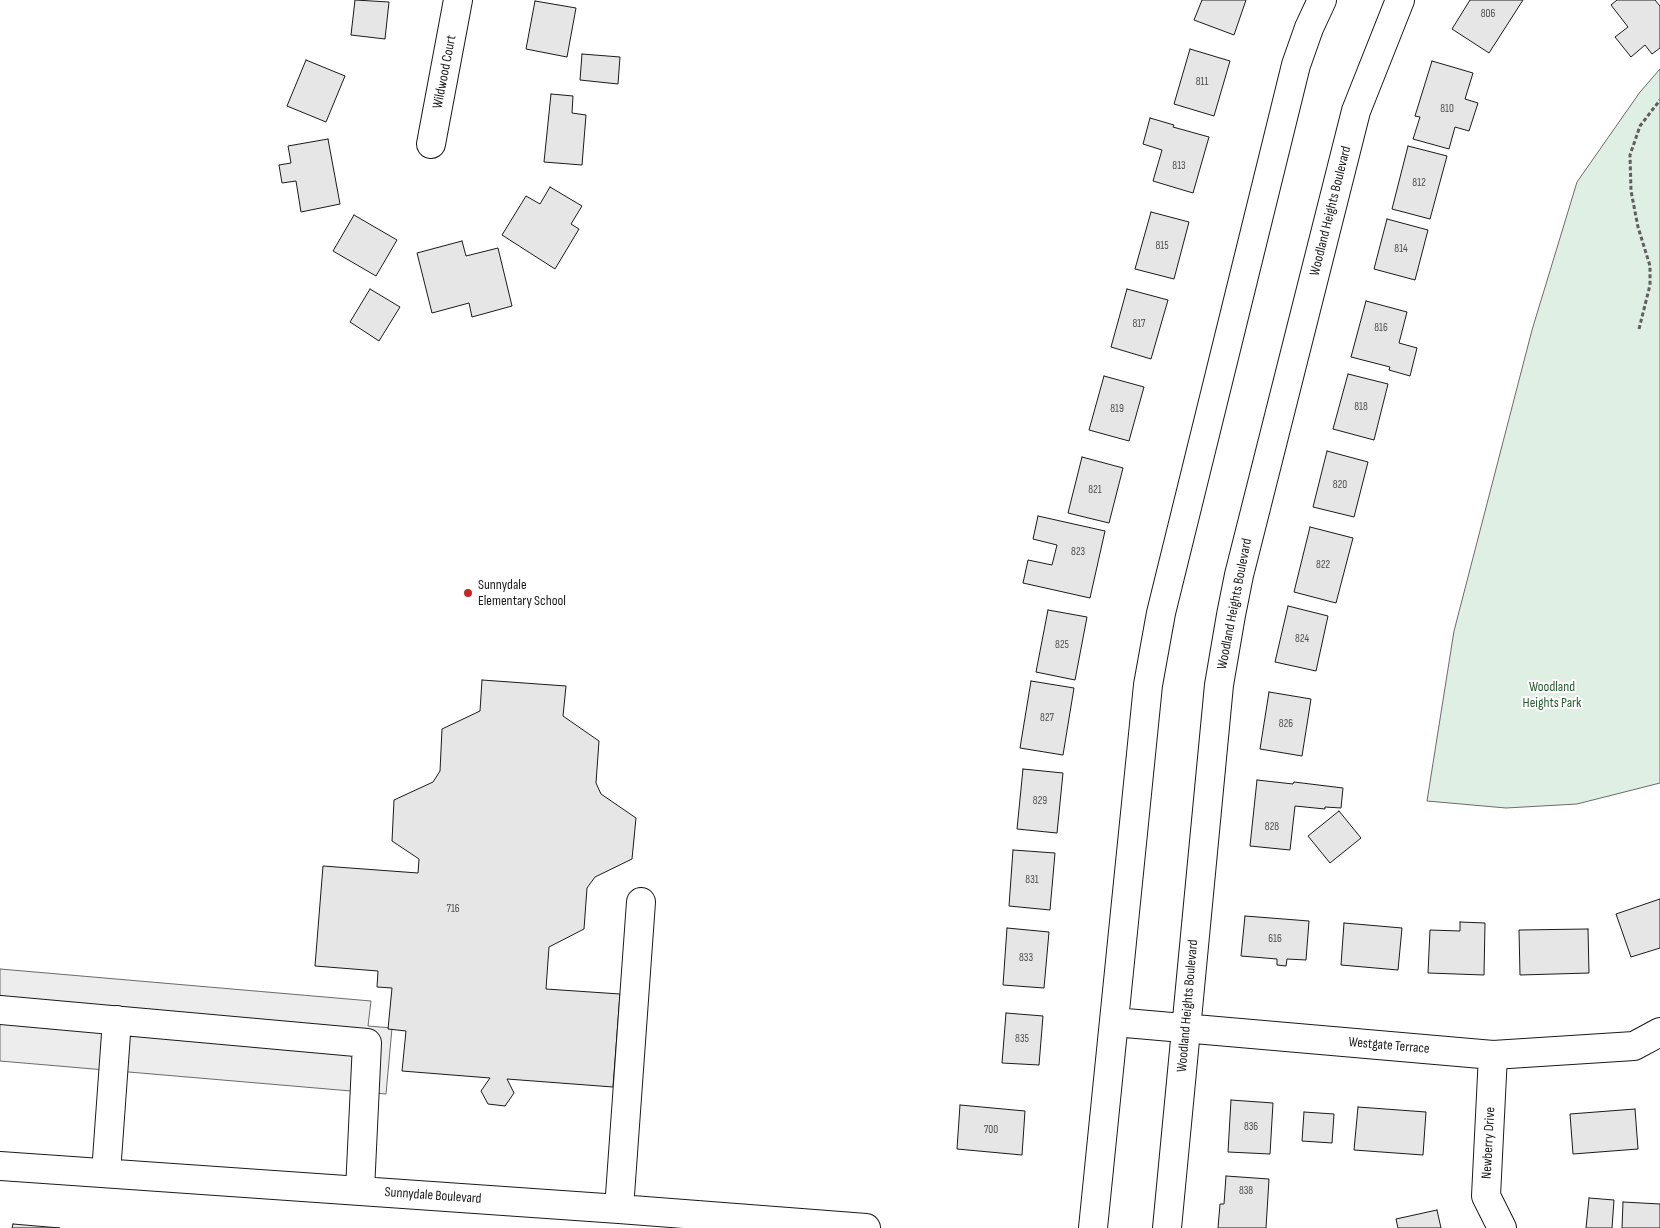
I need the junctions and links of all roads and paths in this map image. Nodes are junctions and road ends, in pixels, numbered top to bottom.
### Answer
1 (458, 0) edge
2 (1322, 0) edge
3 (1400, 0) edge
4 (1660, 100) edge
5 (431, 144) dead end
6 (1639, 330) dead end
7 (641, 902) dead end
8 (0, 1010) edge
9 (116, 1020) junction
10 (1114, 1022) junction
11 (1186, 1029) junction
12 (1660, 1032) edge
13 (1493, 1055) junction
14 (0, 1166) edge
15 (106, 1173) junction
16 (360, 1190) junction
17 (619, 1209) junction
18 (866, 1228) edge
19 (1093, 1228) edge
20 (1167, 1228) edge
21 (1502, 1228) edge

1 - 5 street, Wildwood Court
2 - 10 street
3 - 11 street, Woodland Heights Boulevard
4 - 6 path
7 - 17 street
8 - 9 street
9 - 15 street
9 - 16 street
10 - 11 street, Westgate Terrace
10 - 19 street
11 - 13 street, Westgate Terrace
11 - 20 street, Woodland Heights Boulevard
12 - 13 street, Westgate Terrace
13 - 21 street, Newberry Drive
14 - 15 street, Sunnydale Boulevard
15 - 16 street, Sunnydale Boulevard
16 - 17 street, Sunnydale Boulevard
17 - 18 street, Sunnydale Boulevard

